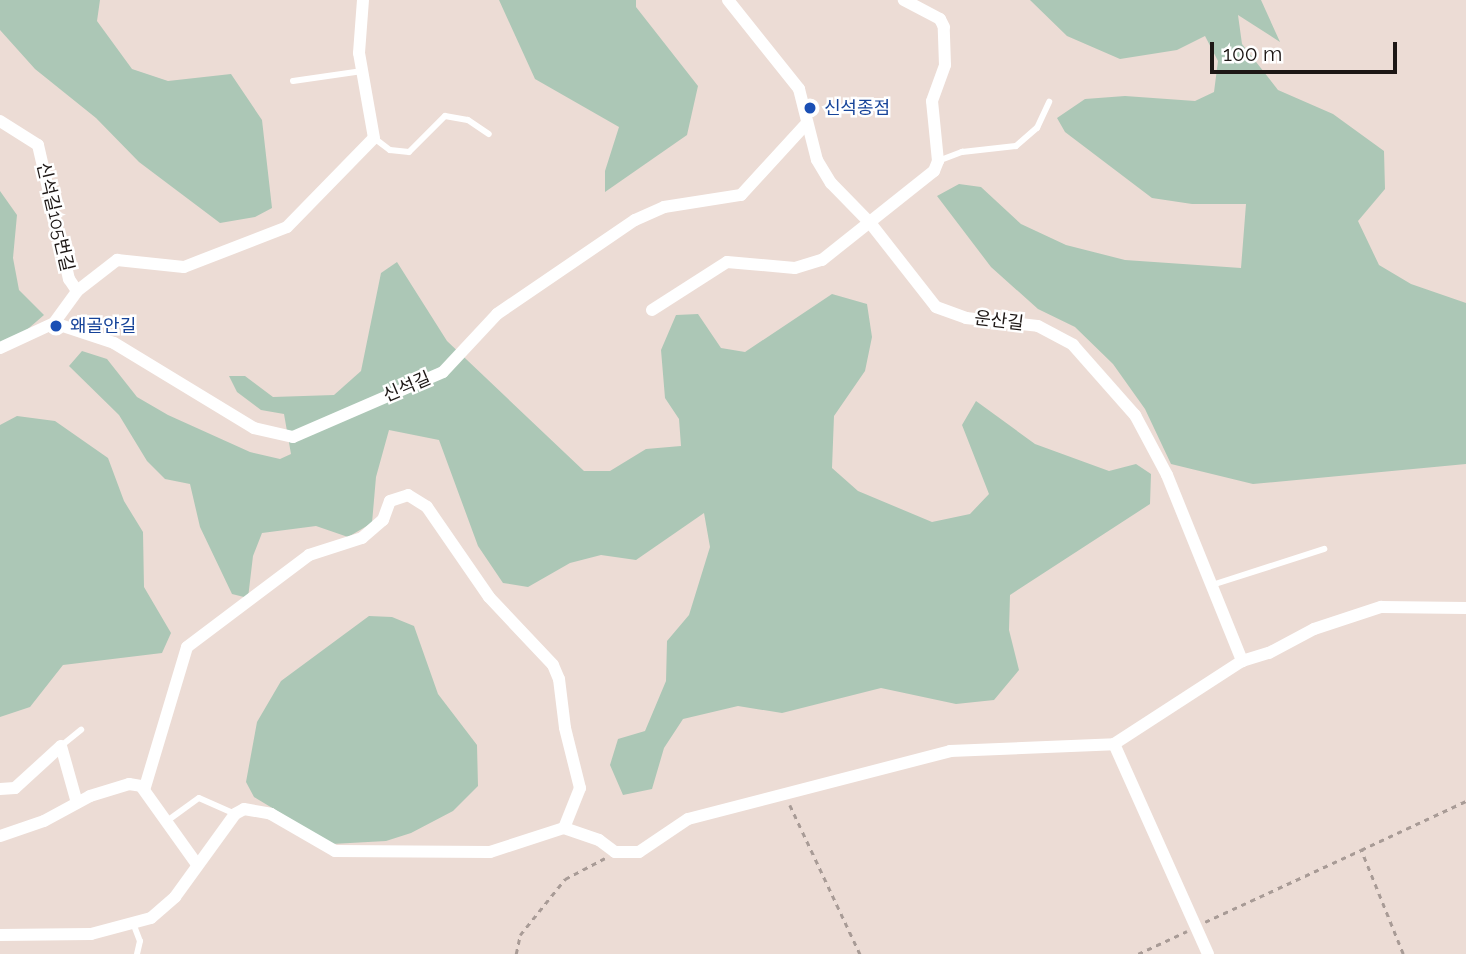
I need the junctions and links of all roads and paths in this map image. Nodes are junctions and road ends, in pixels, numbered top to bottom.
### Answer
1 (363, 0) edge
2 (728, 0) edge
3 (904, 0) edge
4 (362, 71) junction
5 (293, 81) dead end
6 (1049, 102) dead end
7 (0, 121) edge
8 (806, 124) junction
9 (489, 134) dead end
10 (374, 138) junction
11 (938, 161) junction
12 (871, 224) junction
13 (77, 290) junction
14 (652, 310) dead end
15 (54, 323) junction
16 (0, 348) edge
17 (1324, 549) dead end
18 (1212, 585) junction
19 (1466, 608) edge
20 (1242, 661) junction
21 (81, 730) dead end
22 (1114, 744) junction
23 (61, 746) junction
24 (145, 787) junction
25 (0, 789) edge
26 (786, 796) junction
27 (1466, 801) edge
28 (77, 803) junction
29 (234, 814) junction
30 (166, 822) junction
31 (565, 828) junction
32 (0, 836) edge
33 (1361, 850) junction
34 (615, 852) junction
35 (196, 863) junction
36 (133, 923) junction
37 (1195, 927) junction
38 (0, 934) edge
39 (137, 954) edge
40 (516, 954) edge
41 (860, 954) edge
42 (1139, 954) edge
43 (1208, 954) edge
44 (1404, 954) edge

1 - 4 street
2 - 8 street, 운산길
3 - 11 street
4 - 5 lane
4 - 10 street
6 - 11 lane
7 - 13 street, 신석길105번길
8 - 12 street, 운산길
8 - 15 street, 신석길
9 - 10 lane
10 - 13 street
11 - 12 street
12 - 14 street
12 - 18 street, 운산길
13 - 15 street
15 - 16 street
17 - 18 lane
18 - 20 street, 운산길
19 - 20 street
20 - 22 street
21 - 23 lane
22 - 26 street
22 - 37 street
23 - 25 street
23 - 28 street
24 - 28 street
24 - 30 street
24 - 31 street
26 - 34 street
26 - 41 path
27 - 33 path
28 - 32 street
29 - 30 lane
29 - 31 street
29 - 35 street
30 - 35 street
31 - 34 street
33 - 37 path
33 - 44 path
34 - 40 path
35 - 36 street
36 - 38 street
36 - 39 lane
37 - 42 path
37 - 43 street

